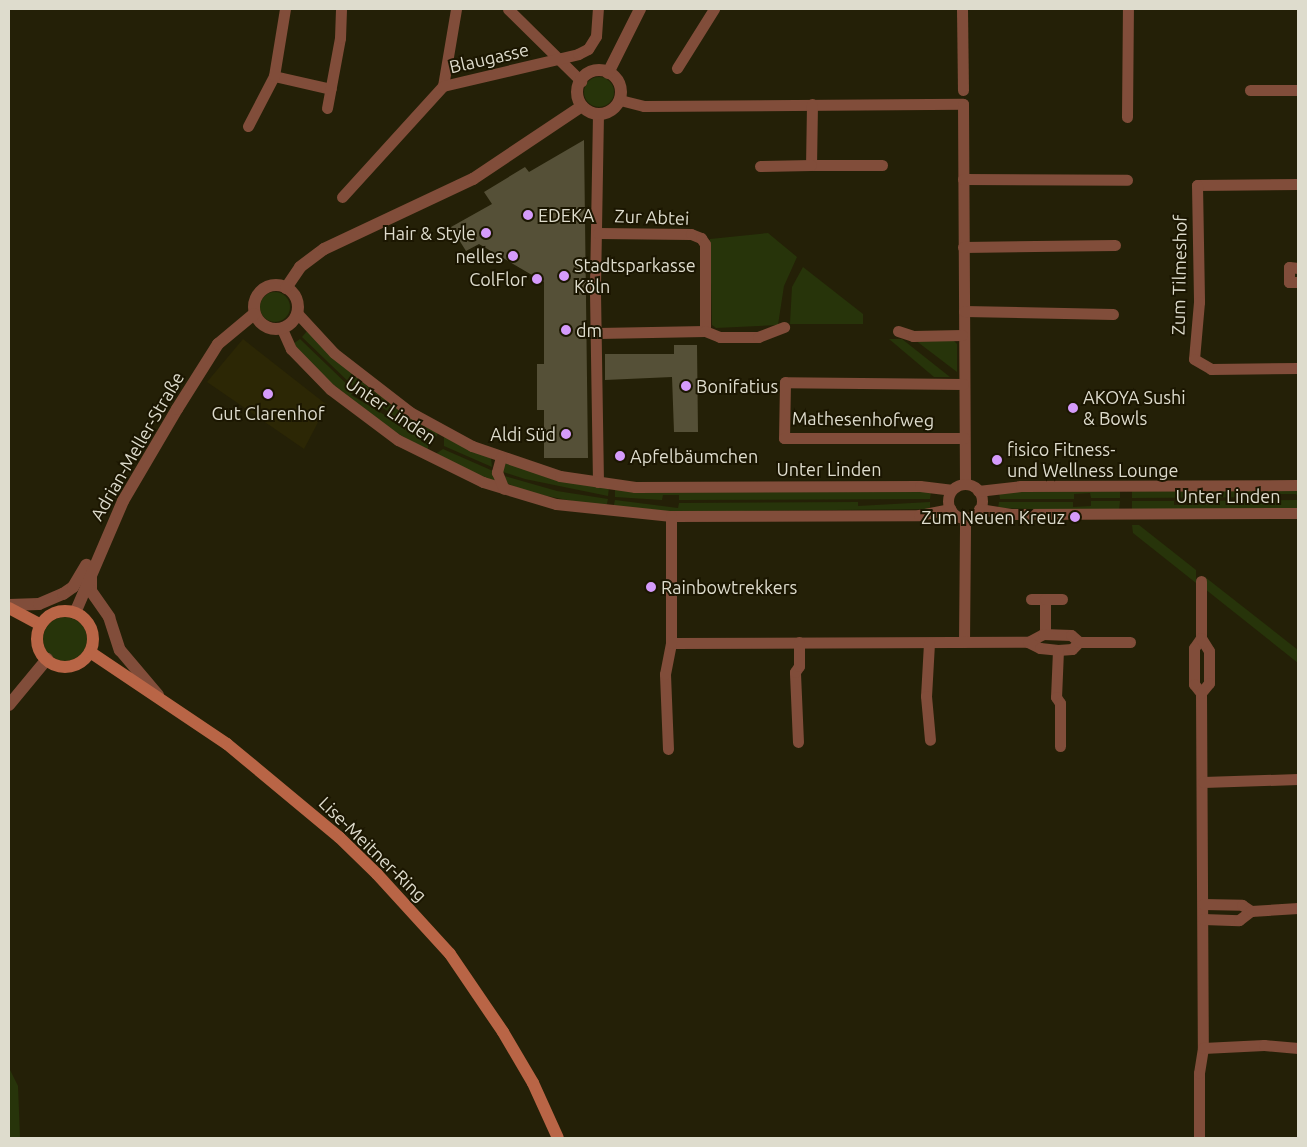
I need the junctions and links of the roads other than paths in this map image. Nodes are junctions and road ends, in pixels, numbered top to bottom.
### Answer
1 (285, 9) edge
2 (341, 9) edge
3 (456, 9) edge
4 (508, 9) edge
5 (598, 9) edge
6 (640, 9) edge
7 (714, 9) edge
8 (962, 9) edge
9 (1128, 9) edge
10 (559, 59) junction
11 (677, 68) dead end
12 (608, 72) junction
13 (274, 76) junction
14 (581, 81) junction
15 (443, 86) junction
16 (331, 89) junction
17 (962, 90) dead end
18 (1250, 90) dead end
19 (1298, 90) edge
20 (620, 100) junction
21 (812, 104) junction
22 (582, 106) junction
23 (327, 108) dead end
24 (598, 114) junction
25 (1127, 117) dead end
26 (248, 126) dead end
27 (882, 165) dead end
28 (760, 166) dead end
29 (811, 166) junction
30 (963, 179) junction
31 (1127, 180) dead end
32 (1298, 184) edge
33 (342, 197) dead end
34 (598, 233) junction
35 (1115, 245) dead end
36 (964, 247) junction
37 (1298, 268) edge
38 (1298, 282) edge
39 (286, 288) junction
40 (964, 311) junction
41 (297, 313) junction
42 (254, 314) junction
43 (1113, 314) dead end
44 (784, 327) dead end
45 (282, 329) junction
46 (705, 331) junction
47 (898, 331) dead end
48 (598, 333) junction
49 (962, 335) junction
50 (1298, 368) edge
51 (963, 384) junction
52 (964, 438) junction
53 (501, 457) junction
54 (598, 482) junction
55 (965, 484) junction
56 (1298, 485) edge
57 (504, 489) junction
58 (951, 490) junction
59 (978, 490) junction
60 (950, 509) junction
61 (979, 509) junction
62 (1298, 513) edge
63 (671, 516) junction
64 (965, 518) junction
65 (95, 559) junction
66 (1201, 582) dead end
67 (1031, 599) dead end
68 (1045, 599) junction
69 (1062, 599) dead end
70 (9, 607) edge
71 (75, 613) junction
72 (41, 625) junction
73 (1045, 634) junction
74 (799, 642) junction
75 (964, 642) junction
76 (1028, 642) junction
77 (1079, 642) junction
78 (1130, 642) dead end
79 (671, 643) junction
80 (929, 643) junction
81 (1058, 650) junction
82 (90, 652) junction
83 (47, 659) junction
84 (158, 695) junction
85 (9, 704) edge
86 (930, 740) dead end
87 (798, 742) dead end
88 (1060, 746) dead end
89 (668, 749) dead end
90 (1298, 779) edge
91 (1203, 782) junction
92 (1203, 904) junction
93 (1298, 908) edge
94 (1251, 912) junction
95 (1203, 919) junction
96 (1203, 1048) junction
97 (1298, 1048) edge
98 (558, 1138) edge
99 (1198, 1138) edge

1 - 13 street
2 - 16 street
3 - 15 street
4 - 10 street
5 - 10 street, Blaugasse
6 - 12 street
7 - 11 street
8 - 17 street
9 - 25 street
10 - 14 street
10 - 15 street, Blaugasse
12 - 14 street
12 - 20 street
13 - 16 street
13 - 26 street
14 - 22 street
15 - 33 street, Blaugasse
16 - 23 street
18 - 19 street
20 - 21 street
20 - 24 street
21 - 29 street
21 - 30 street
22 - 24 street
22 - 39 street
24 - 34 street, Zur Abtei
27 - 29 street
28 - 29 street
30 - 31 street
30 - 36 street
32 - 50 street, Zum Tilmeshof
34 - 46 street, Zur Abtei
34 - 48 street, Zur Abtei
35 - 36 street
36 - 40 street
37 - 38 street
39 - 41 street
39 - 42 street
40 - 43 street
40 - 49 street
41 - 45 street
41 - 53 street, Unter Linden
42 - 45 street
42 - 65 street, Adrian-Meller-Straße
44 - 46 street
45 - 57 street, Unter Linden
46 - 48 street
47 - 49 street
48 - 54 street, Zur Abtei
49 - 51 street
51 - 52 street
51 - 52 street, Mathesenhofweg
52 - 55 street
53 - 54 street, Unter Linden
53 - 57 street
54 - 58 street, Unter Linden
55 - 58 street
55 - 59 street
56 - 59 street, Unter Linden
57 - 63 street, Unter Linden
58 - 60 street
59 - 61 street
60 - 63 street, Unter Linden
60 - 64 street
61 - 62 street, Unter Linden
61 - 64 street
63 - 79 street
64 - 75 street
65 - 70 street
65 - 71 street, Adrian-Meller-Straße
65 - 84 street
66 - 91 street
67 - 68 street
68 - 69 street
68 - 73 street
70 - 72 main road
71 - 72 main road
71 - 82 main road
72 - 83 main road
73 - 76 street
73 - 77 street
74 - 79 street
74 - 80 street
74 - 87 street
75 - 76 street
75 - 80 street
76 - 81 street
77 - 78 street
77 - 81 street
79 - 89 street
80 - 86 street
81 - 88 street
82 - 83 main road
82 - 84 main road, Lise-Meitner-Ring
83 - 85 street
84 - 98 main road, Lise-Meitner-Ring
90 - 91 street
91 - 92 street
92 - 94 street
92 - 95 street
93 - 94 street
94 - 95 street
95 - 96 street
96 - 97 street
96 - 99 street

